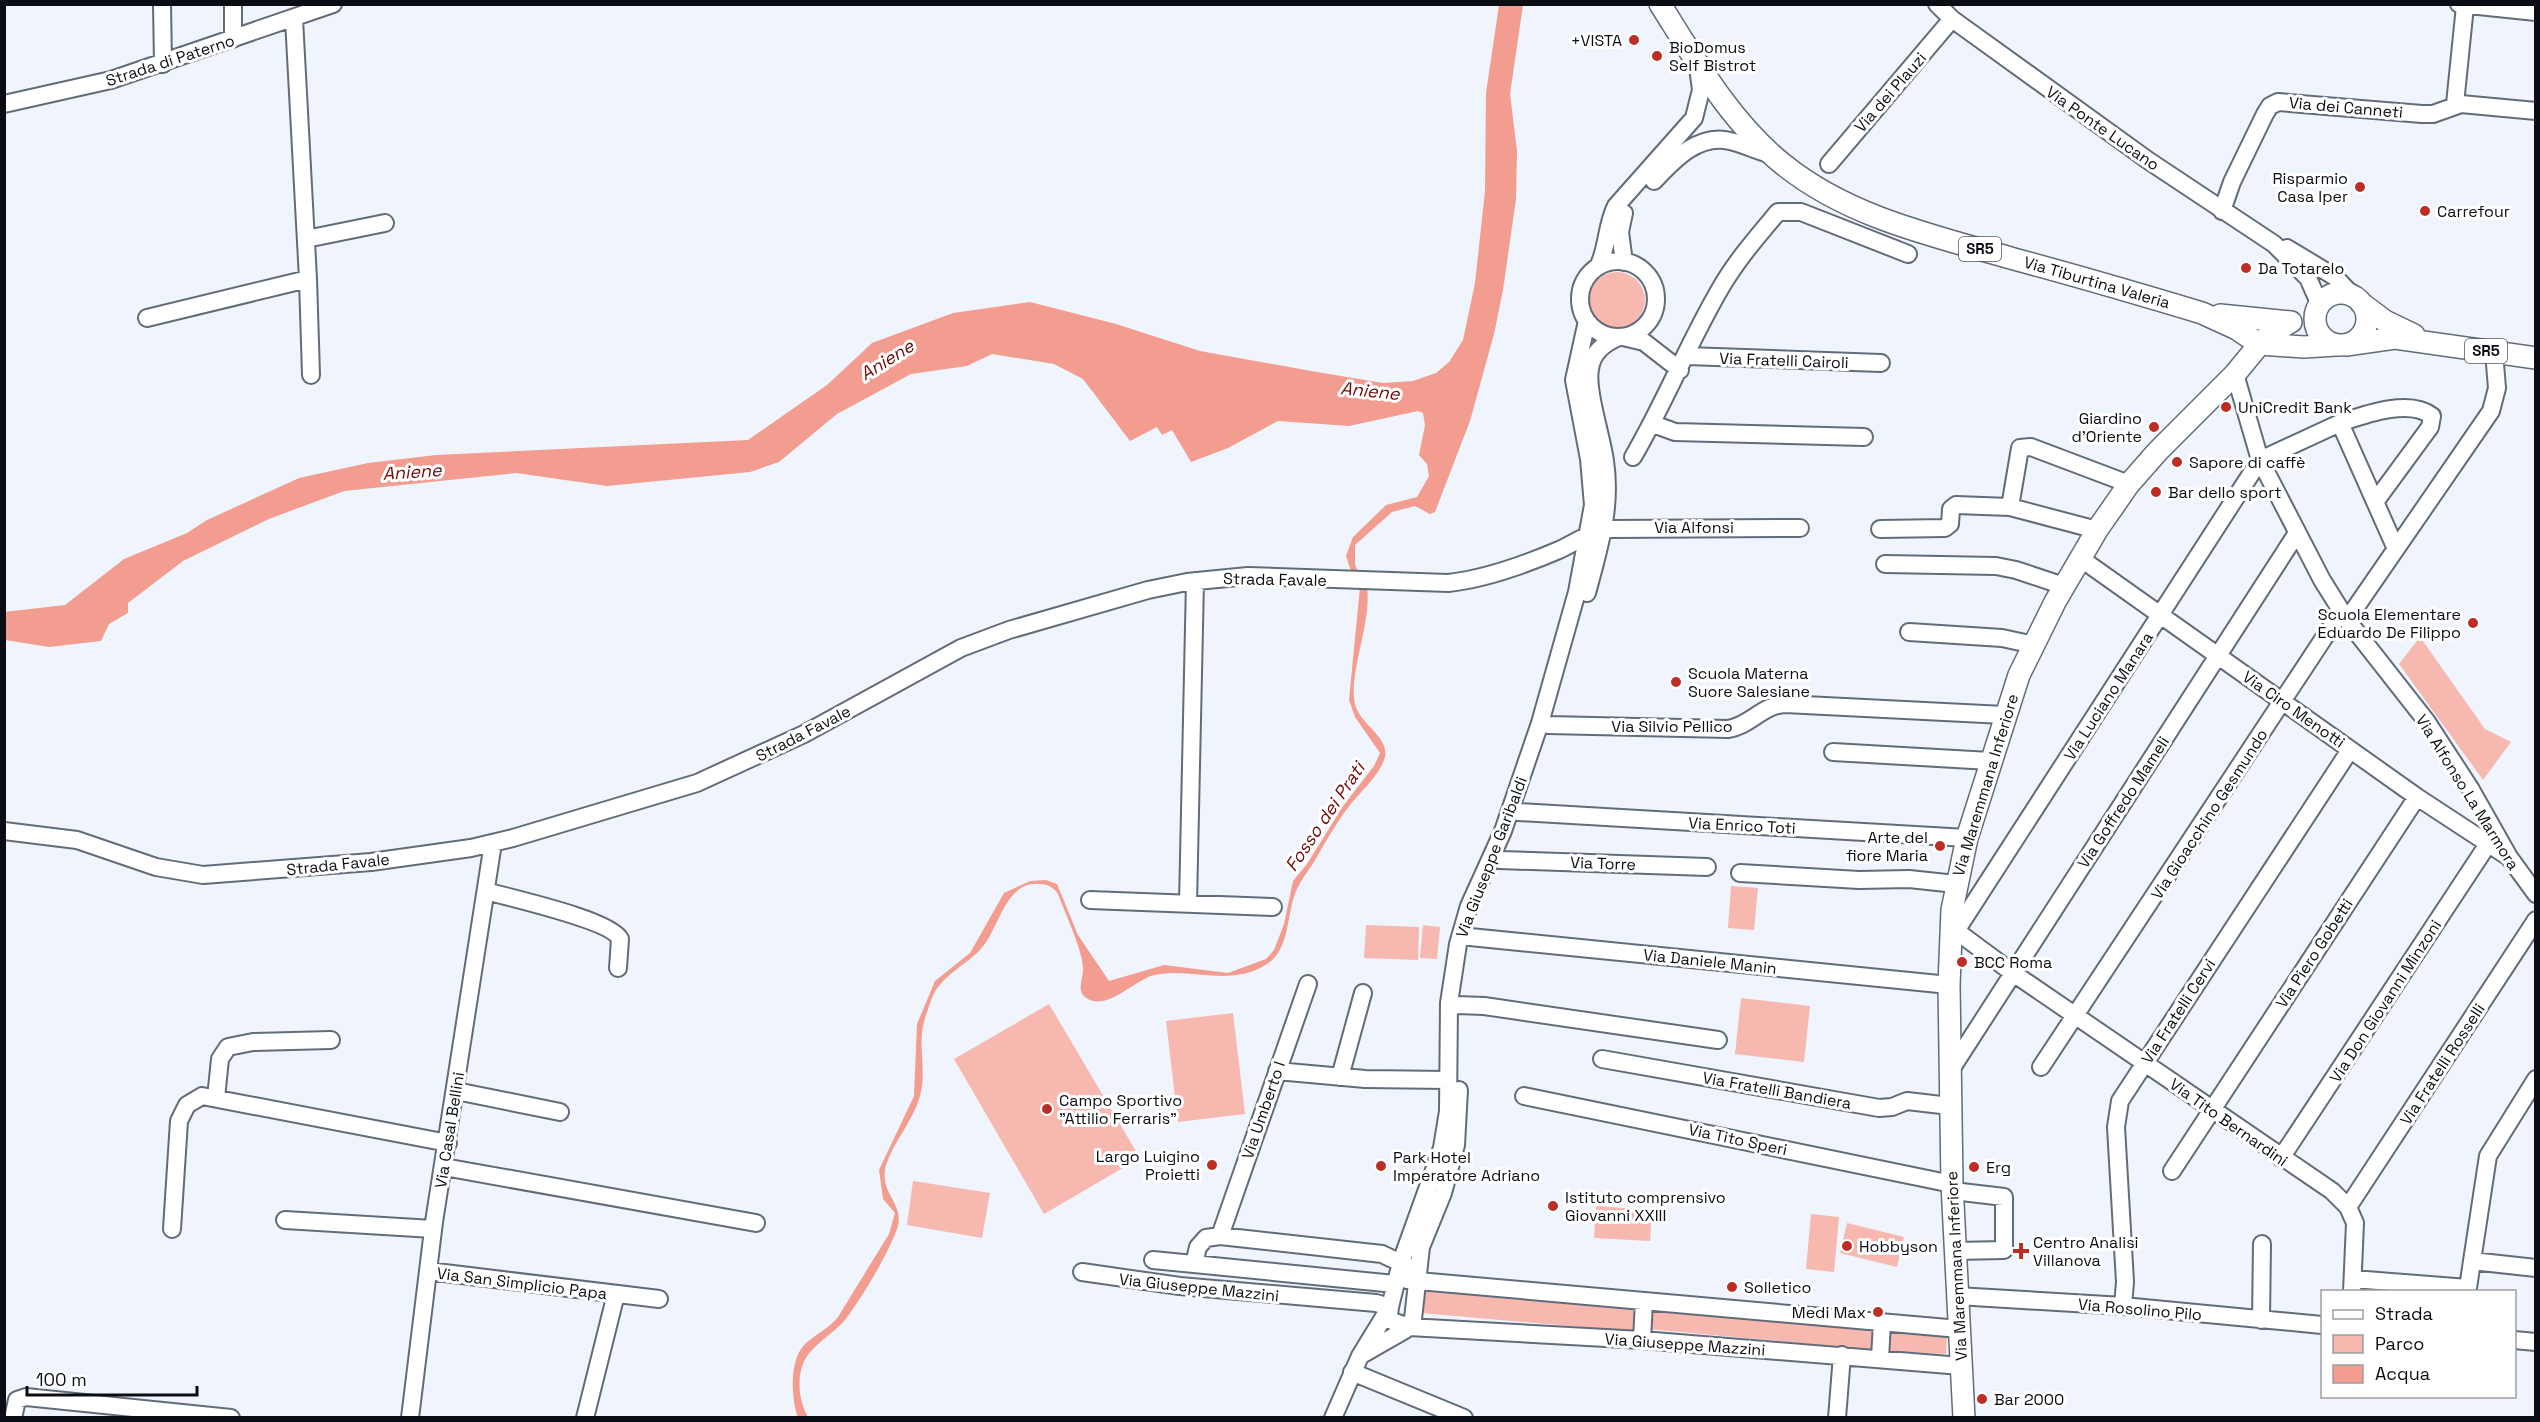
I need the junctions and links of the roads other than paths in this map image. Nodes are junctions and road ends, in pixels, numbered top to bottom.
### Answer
1 (162, 4) edge
2 (233, 4) edge
3 (333, 4) edge
4 (1660, 4) edge
5 (1937, 4) edge
6 (2463, 5) edge
7 (2535, 12) edge
8 (294, 19) junction
9 (1952, 19) junction
10 (233, 39) junction
11 (1697, 63) junction
12 (163, 64) junction
13 (4, 104) edge
14 (2455, 104) junction
15 (2535, 111) edge
16 (1772, 154) junction
17 (1829, 164) dead end
18 (2222, 211) junction
19 (385, 223) dead end
20 (306, 239) junction
21 (2274, 243) junction
22 (1908, 254) dead end
23 (1624, 262) junction
24 (1598, 267) junction
25 (309, 279) junction
26 (2357, 299) junction
27 (2318, 309) junction
28 (2202, 313) junction
29 (147, 318) dead end
30 (1587, 321) junction
31 (2290, 322) junction
32 (1648, 324) junction
33 (1621, 337) junction
34 (2437, 343) junction
35 (2259, 344) junction
36 (1648, 345) junction
37 (2341, 345) junction
38 (2494, 352) junction
39 (2535, 358) edge
40 (1683, 363) junction
41 (1881, 363) dead end
42 (2235, 374) junction
43 (311, 375) dead end
44 (2340, 423) junction
45 (1653, 424) junction
46 (1864, 437) dead end
47 (1633, 457) dead end
48 (2260, 460) junction
49 (2129, 484) junction
50 (2375, 502) junction
51 (2010, 507) junction
52 (1800, 528) dead end
53 (1880, 529) dead end
54 (2097, 530) junction
55 (1596, 532) junction
56 (2297, 533) junction
57 (2396, 549) junction
58 (2080, 558) junction
59 (1885, 564) dead end
60 (1195, 581) junction
61 (2064, 586) junction
62 (2160, 615) junction
63 (2344, 616) junction
64 (1909, 632) dead end
65 (2034, 645) junction
66 (2218, 656) junction
67 (2283, 702) junction
68 (2004, 715) junction
69 (1548, 725) junction
70 (2350, 750) junction
71 (1833, 752) dead end
72 (1990, 761) junction
73 (2417, 797) junction
74 (1518, 812) junction
75 (4, 831) edge
76 (1966, 838) junction
77 (493, 843) junction
78 (2488, 844) junction
79 (2509, 857) junction
80 (1500, 860) junction
81 (1707, 867) dead end
82 (1740, 873) dead end
83 (1956, 884) junction
84 (486, 891) junction
85 (2535, 894) edge
86 (1090, 900) dead end
87 (1188, 904) junction
88 (1273, 907) dead end
89 (2535, 920) edge
90 (1953, 929) junction
91 (1470, 937) junction
92 (618, 968) dead end
93 (2013, 973) junction
94 (1308, 984) dead end
95 (1950, 986) junction
96 (1363, 993) dead end
97 (1457, 1005) junction
98 (2077, 1016) junction
99 (331, 1040) dead end
100 (1718, 1040) dead end
101 (1602, 1059) dead end
102 (2144, 1062) junction
103 (2042, 1067) dead end
104 (1276, 1071) junction
105 (1950, 1071) junction
106 (1340, 1077) junction
107 (2535, 1079) edge
108 (1448, 1080) junction
109 (456, 1091) junction
110 (1524, 1096) dead end
111 (216, 1098) junction
112 (1950, 1106) junction
113 (2213, 1111) junction
114 (560, 1112) dead end
115 (448, 1143) junction
116 (2281, 1158) junction
117 (444, 1167) junction
118 (2172, 1171) dead end
119 (1952, 1187) junction
120 (2349, 1207) junction
121 (285, 1220) dead end
122 (756, 1223) dead end
123 (172, 1229) dead end
124 (433, 1229) junction
125 (1220, 1236) junction
126 (2262, 1244) dead end
127 (1955, 1251) junction
128 (1153, 1260) dead end
129 (2472, 1261) junction
130 (1194, 1264) junction
131 (2535, 1268) edge
132 (1418, 1270) junction
133 (428, 1271) junction
134 (1082, 1272) dead end
135 (1398, 1275) junction
136 (2353, 1285) edge
137 (616, 1294) junction
138 (1957, 1296) junction
139 (659, 1299) dead end
140 (1644, 1301) junction
141 (2123, 1306) junction
142 (1390, 1307) junction
143 (2261, 1320) junction
144 (1882, 1323) junction
145 (2321, 1325) edge
146 (1409, 1327) junction
147 (1959, 1329) junction
148 (1642, 1340) junction
149 (2516, 1340) edge
150 (2535, 1342) edge
151 (1842, 1355) junction
152 (1360, 1356) junction
153 (1880, 1358) junction
154 (1961, 1366) junction
155 (1352, 1372) junction
156 (13, 1418) edge
157 (231, 1418) edge
158 (410, 1418) edge
159 (585, 1418) edge
160 (1334, 1418) edge
161 (1464, 1418) edge
162 (1837, 1418) edge
163 (1964, 1418) edge

1 - 12 street
2 - 10 street
3 - 8 street, Strada di Paterno
4 - 11 main road, Via Tiburtina Valeria / SR5
5 - 9 street, Via Ponte Lucano
6 - 7 street
6 - 14 street
8 - 10 street, Strada di Paterno
8 - 20 street
9 - 17 street, Via dei Plauzi
9 - 18 street, Via Ponte Lucano
10 - 12 street, Strada di Paterno
11 - 16 main road, Via Tiburtina Valeria / SR5
11 - 24 street
12 - 13 street, Strada di Paterno
14 - 15 street, Via dei Canneti
14 - 18 street, Via dei Canneti
16 - 23 street
16 - 28 main road, Via Tiburtina Valeria / SR5
18 - 21 street, Via Ponte Lucano
19 - 20 street
20 - 25 street
21 - 26 street, Via Ponte Lucano
21 - 27 street, Via Ponte Lucano
22 - 40 street
23 - 24 street
23 - 32 street
24 - 30 street
25 - 29 street
25 - 43 street
26 - 27 main road, Via Tiburtina Valeria
26 - 34 main road
26 - 37 main road
27 - 31 main road, Via Tiburtina Valeria
27 - 37 main road
28 - 31 main road, Via Tiburtina Valeria
28 - 35 main road, Via Tiburtina Valeria
30 - 33 street
30 - 55 street
31 - 35 main road, Via Maremmana Inferiore
32 - 33 street
32 - 36 street
33 - 36 street
33 - 55 street
34 - 37 main road
34 - 38 main road, SR5
35 - 37 main road
35 - 42 main road, Via Maremmana Inferiore
36 - 40 street
38 - 39 main road, SR5
38 - 57 street, Via Gioacchino Gesmundo
40 - 41 street, Via Fratelli Cairoli
40 - 45 street
42 - 48 street, Via Alfonso La Marmora
42 - 49 main road, Via Maremmana Inferiore
44 - 48 street
44 - 50 street
44 - 50 street
45 - 46 street
45 - 47 street
48 - 56 street, Via Alfonso La Marmora
48 - 62 street, Via Luciano Manara
49 - 51 street
49 - 54 main road, Via Maremmana Inferiore
50 - 57 street
51 - 53 street
51 - 54 street
52 - 55 street, Via Alfonsi
54 - 58 main road, Via Maremmana Inferiore
55 - 60 street, Strada Favale
55 - 69 street, Via Giuseppe Garibaldi
55 - 108 street, Via Giuseppe Garibaldi
56 - 63 street, Via Alfonso La Marmora
56 - 66 street, Via Goffredo Mameli
57 - 63 street, Via Gioacchino Gesmundo
58 - 61 main road, Via Maremmana Inferiore
58 - 62 street, Via Ciro Menotti
59 - 61 street
60 - 77 street, Strada Favale
60 - 87 street
61 - 65 main road, Via Maremmana Inferiore
62 - 66 street, Via Ciro Menotti
62 - 90 street, Via Luciano Manara
63 - 67 street, Via Gioacchino Gesmundo
63 - 79 street, Via Alfonso La Marmora
64 - 65 street
65 - 68 main road, Via Maremmana Inferiore
66 - 67 street, Via Ciro Menotti
66 - 93 street, Via Goffredo Mameli
67 - 70 street, Via Ciro Menotti
67 - 98 street, Via Gioacchino Gesmundo
68 - 69 street, Via Silvio Pellico
68 - 72 main road, Via Maremmana Inferiore
69 - 74 street, Via Giuseppe Garibaldi
70 - 73 street, Via Ciro Menotti
70 - 102 street, Via Fratelli Cervi
71 - 72 street
72 - 76 main road, Via Maremmana Inferiore
73 - 78 street, Via Ciro Menotti
73 - 113 street, Via Piero Gobetti
74 - 76 street, Via Enrico Toti
74 - 80 street, Via Giuseppe Garibaldi
75 - 77 street, Strada Favale
76 - 83 main road, Via Maremmana Inferiore
77 - 84 street, Via Casal Bellini
78 - 79 street, Via Ciro Menotti
78 - 116 street, Via Don Giovanni Minzoni
79 - 85 street, Via Alfonso La Marmora
80 - 81 street, Via Torre
80 - 91 street, Via Giuseppe Garibaldi
82 - 83 street
83 - 90 main road, Via Maremmana Inferiore
84 - 92 street
84 - 109 street, Via Casal Bellini
86 - 87 street
87 - 88 street
89 - 120 street, Via Fratelli Rosselli
90 - 93 street, Via Tito Bernardini
90 - 95 main road, Via Maremmana Inferiore
91 - 95 street, Via Daniele Manin
91 - 97 street, Via Giuseppe Garibaldi
93 - 98 street, Via Tito Bernardini
93 - 105 street, Via Goffredo Mameli
94 - 104 street, Via Umberto I
95 - 105 main road, Via Maremmana Inferiore
96 - 106 street
97 - 100 street
97 - 132 street, Via Giuseppe Garibaldi
98 - 102 street, Via Tito Bernardini
98 - 103 street, Via Gioacchino Gesmundo
99 - 111 street
101 - 112 street, Via Fratelli Bandiera
102 - 113 street, Via Tito Bernardini
102 - 141 street, Via Fratelli Cervi
104 - 106 street
104 - 125 street, Via Umberto I
105 - 112 main road, Via Maremmana Inferiore
106 - 108 street
107 - 129 street
108 - 135 street, Via Giuseppe Garibaldi
109 - 114 street
109 - 115 street, Via Casal Bellini
110 - 119 street, Via Tito Speri
111 - 115 street
111 - 123 street
112 - 119 main road, Via Maremmana Inferiore
113 - 116 street, Via Tito Bernardini
113 - 118 street, Via Piero Gobetti
115 - 117 street, Via Casal Bellini
116 - 120 street, Via Tito Bernardini
117 - 122 street
117 - 124 street, Via Casal Bellini
119 - 127 main road, Via Maremmana Inferiore
119 - 127 street, Via Tito Speri
120 - 136 street
121 - 124 street
124 - 133 street, Via Casal Bellini
125 - 130 street
125 - 135 street
126 - 143 street
127 - 138 main road, Via Maremmana Inferiore
128 - 130 street
129 - 131 street
129 - 136 street
130 - 135 street
132 - 135 street
132 - 140 street
132 - 146 street, Via Giuseppe Garibaldi
133 - 137 street, Via San Simplicio Papa
133 - 158 street, Via Casal Bellini
134 - 142 street, Via Giuseppe Mazzini
135 - 142 street, Via Giuseppe Garibaldi
137 - 139 street, Via San Simplicio Papa
137 - 159 street
138 - 141 street, Via Rosolino Pilo
138 - 147 main road, Via Maremmana Inferiore
140 - 144 street
140 - 148 street
141 - 143 street, Via Rosolino Pilo
142 - 146 street
142 - 152 street, Via Giuseppe Garibaldi
143 - 145 street, Via Rosolino Pilo
144 - 147 street
144 - 153 street
146 - 148 street, Via Giuseppe Mazzini
146 - 152 street
147 - 154 main road, Via Maremmana Inferiore
148 - 151 street, Via Giuseppe Mazzini
149 - 150 street
151 - 153 street, Via Giuseppe Mazzini
151 - 162 street
152 - 155 street, Via Giuseppe Garibaldi
153 - 154 street, Via Giuseppe Mazzini
154 - 163 main road, Via Maremmana Inferiore
155 - 160 street, Via Giuseppe Garibaldi
155 - 161 street
156 - 157 street

